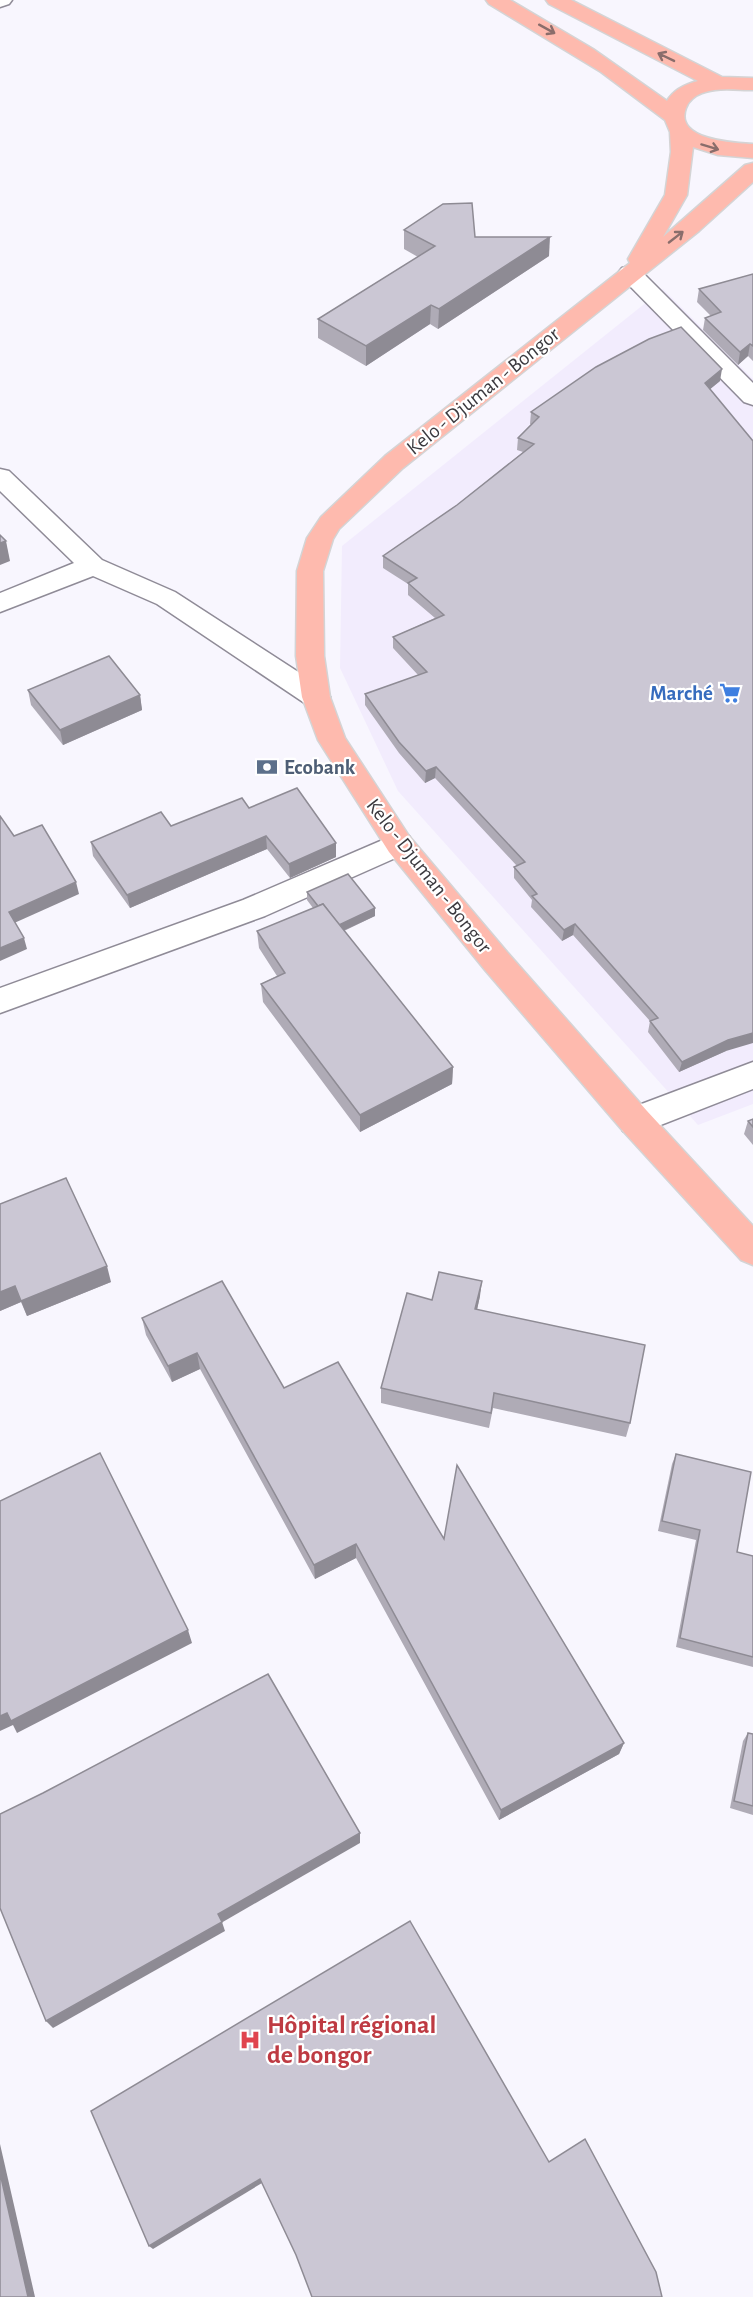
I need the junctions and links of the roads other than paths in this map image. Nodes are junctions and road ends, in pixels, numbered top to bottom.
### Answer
1 (496, 0) edge
2 (556, 0) edge
3 (753, 74) edge
4 (735, 83) edge
5 (676, 123) junction
6 (753, 152) edge
7 (753, 170) edge
8 (630, 273) junction
9 (753, 397) edge
10 (0, 477) edge
11 (93, 566) junction
12 (0, 603) edge
13 (316, 697) junction
14 (399, 844) junction
15 (0, 1001) edge
16 (753, 1075) edge
17 (635, 1121) junction
18 (753, 1250) edge

1 -> 5 highway
4 -> 2 highway
3 - 4 highway
4 - 5 highway
5 -> 6 highway
5 - 8 highway, Kelo - Djuman - Bongor
8 -> 7 highway, Kelo - Djuman - Bongor
8 - 9 street
8 - 13 highway, Kelo - Djuman - Bongor
10 - 11 street
11 - 12 street
11 - 13 street
13 - 14 highway, Kelo - Djuman - Bongor
14 - 15 street
14 - 17 highway, Kelo - Djuman - Bongor
16 - 17 street
17 - 18 highway, Kelo - Djuman - Bongor

